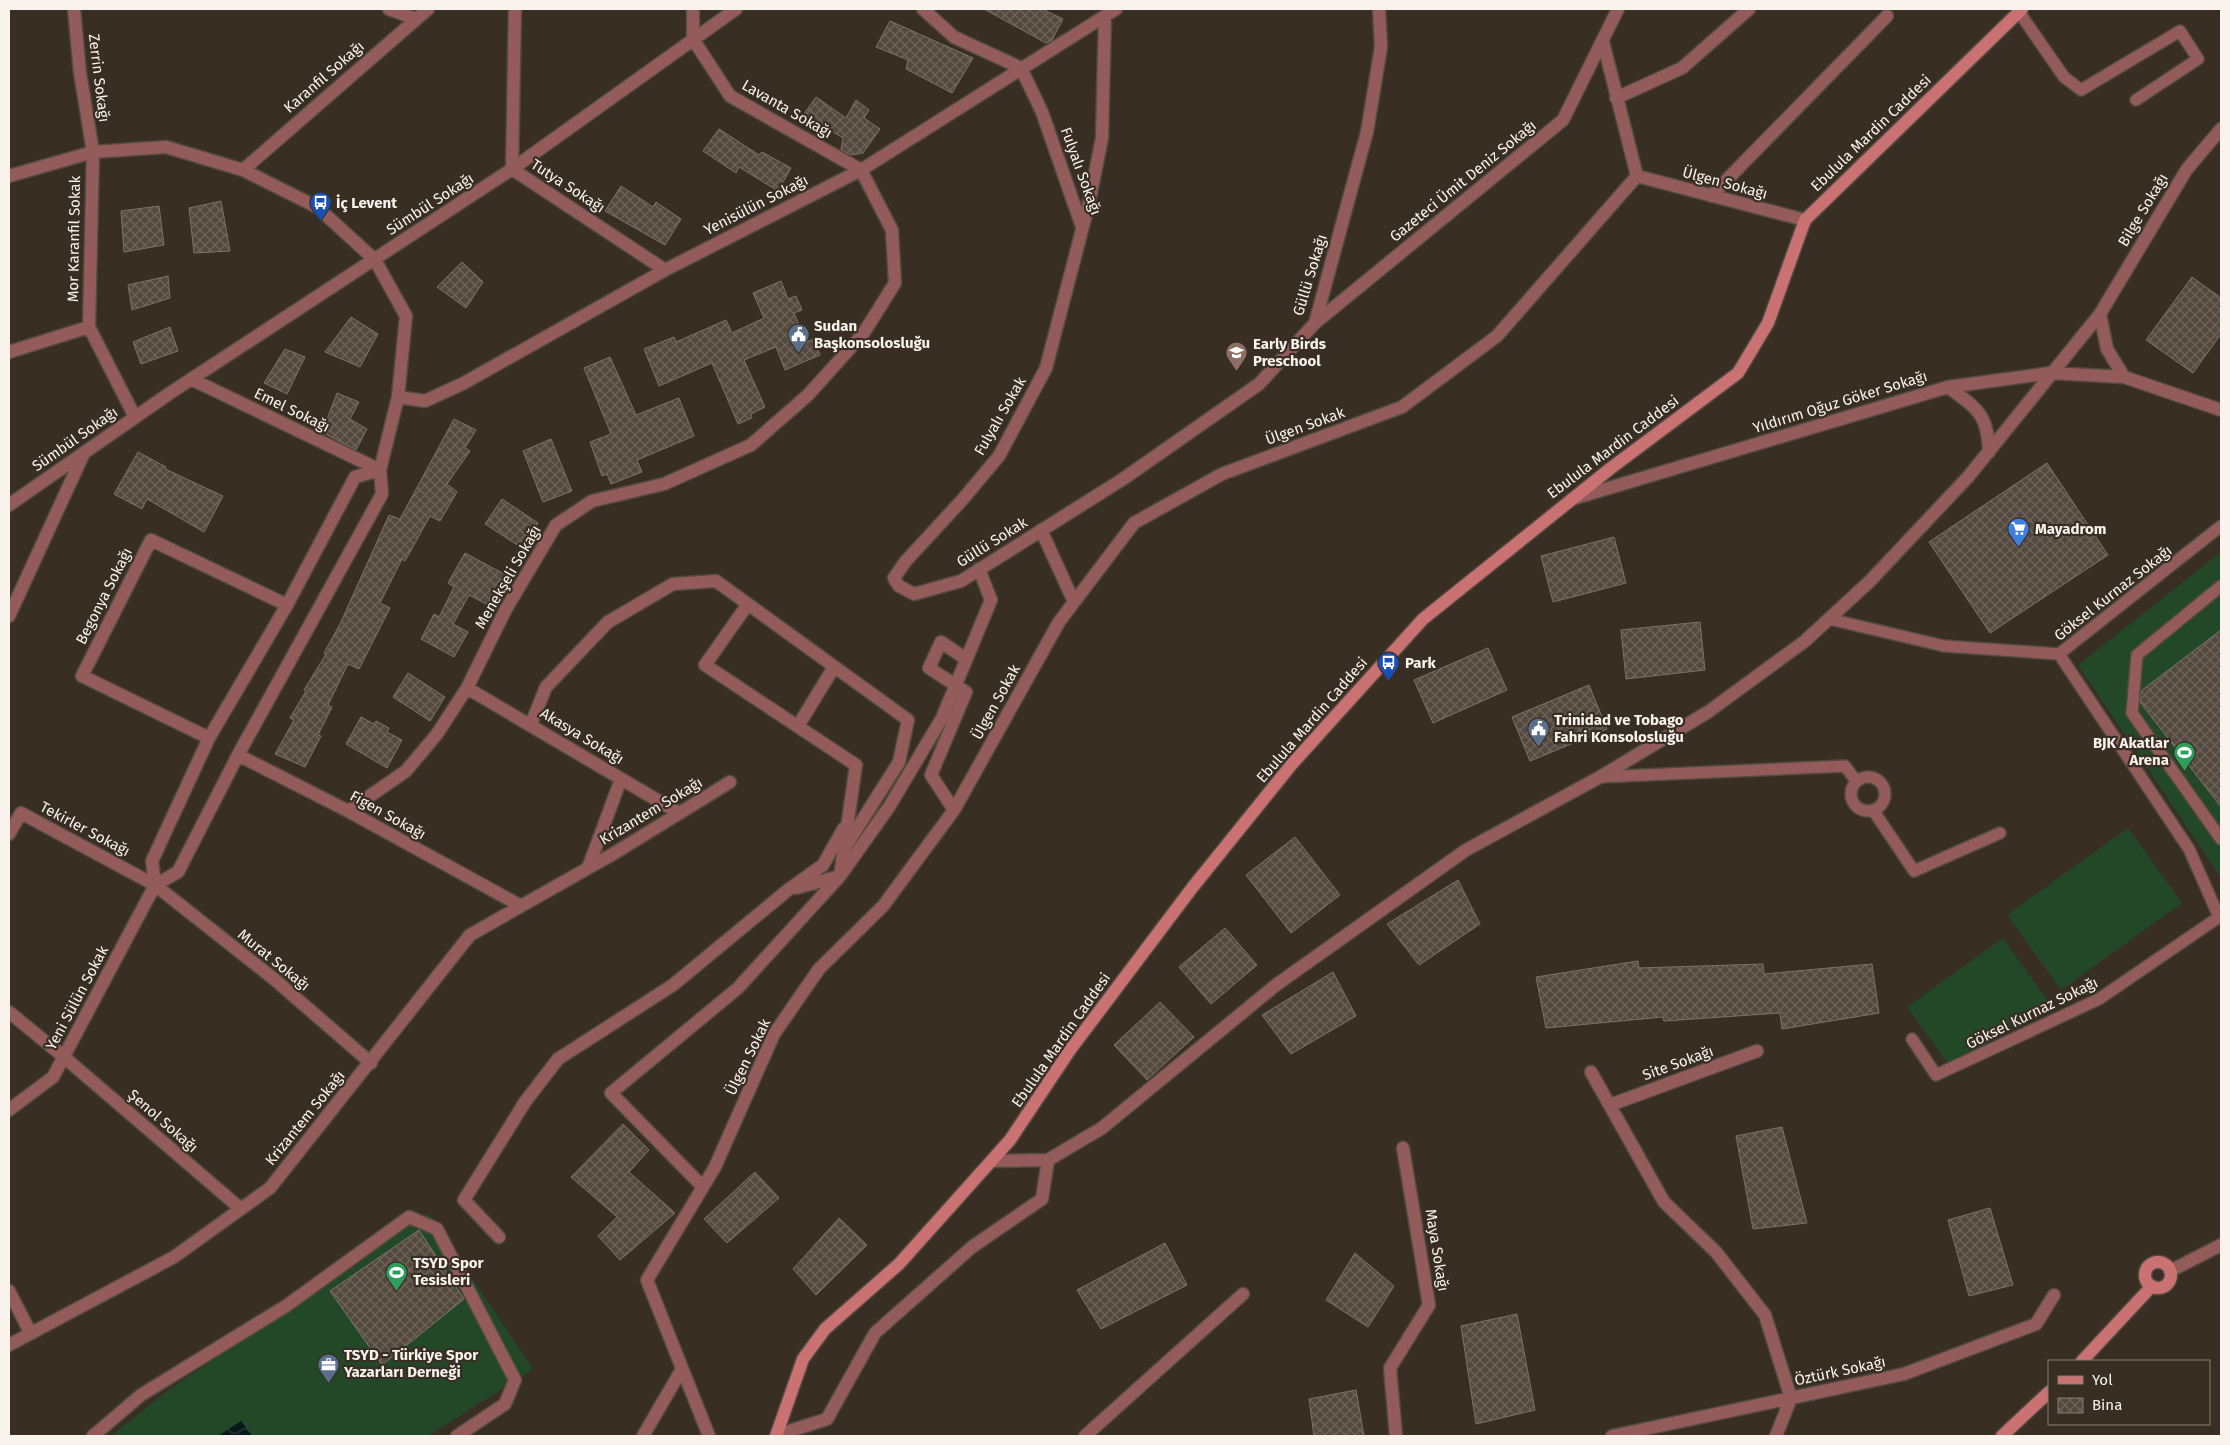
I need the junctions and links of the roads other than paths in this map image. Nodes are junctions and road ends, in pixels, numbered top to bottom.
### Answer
1 (74, 9) edge
2 (389, 9) edge
3 (428, 9) edge
4 (515, 9) edge
5 (693, 9) edge
6 (736, 9) edge
7 (923, 9) edge
8 (1116, 9) edge
9 (1379, 9) edge
10 (1388, 9) edge
11 (1618, 9) edge
12 (1750, 9) edge
13 (2021, 10) edge
14 (1105, 16) junction
15 (1887, 16) dead end
16 (416, 18) junction
17 (693, 39) junction
18 (1603, 42) junction
19 (1381, 48) junction
20 (1022, 68) junction
21 (1616, 98) junction
22 (2136, 100) dead end
23 (2221, 129) edge
24 (93, 152) junction
25 (512, 169) junction
26 (243, 170) junction
27 (861, 170) junction
28 (9, 176) edge
29 (1637, 176) junction
30 (1711, 196) junction
31 (1805, 220) junction
32 (1082, 227) junction
33 (375, 260) junction
34 (665, 270) junction
35 (2100, 314) junction
36 (1315, 323) junction
37 (89, 327) junction
38 (9, 352) edge
39 (2050, 374) junction
40 (2124, 377) junction
41 (191, 380) junction
42 (1948, 387) junction
43 (398, 397) junction
44 (2221, 410) edge
45 (135, 417) junction
46 (1989, 452) junction
47 (84, 453) junction
48 (380, 470) junction
49 (1571, 499) junction
50 (9, 504) edge
51 (2221, 526) edge
52 (1041, 530) junction
53 (979, 569) junction
54 (961, 581) joint
55 (2221, 586) edge
56 (1074, 602) junction
57 (748, 604) junction
58 (287, 605) junction
59 (9, 616) edge
60 (1829, 619) junction
61 (2059, 654) junction
62 (966, 659) junction
63 (834, 667) junction
64 (955, 686) junction
65 (467, 688) junction
66 (531, 724) junction
67 (798, 726) junction
68 (209, 738) junction
69 (238, 755) junction
70 (1600, 777) junction
71 (621, 779) junction
72 (1856, 781) junction
73 (730, 782) dead end
74 (954, 810) junction
75 (1874, 810) junction
76 (348, 811) junction
77 (679, 814) junction
78 (848, 822) junction
79 (2000, 833) dead end
80 (9, 834) edge
81 (2221, 839) edge
82 (844, 850) junction
83 (588, 868) junction
84 (840, 876) junction
85 (155, 885) junction
86 (788, 890) junction
87 (521, 906) junction
88 (9, 1012) edge
89 (1912, 1039) dead end
90 (1757, 1051) dead end
91 (64, 1057) junction
92 (371, 1063) junction
93 (1591, 1072) dead end
94 (1610, 1105) junction
95 (9, 1110) edge
96 (1403, 1148) dead end
97 (1048, 1160) junction
98 (993, 1161) junction
99 (703, 1187) junction
100 (241, 1209) junction
101 (499, 1237) dead end
102 (2221, 1245) edge
103 (2170, 1271) junction
104 (2152, 1286) junction
105 (9, 1291) edge
106 (1243, 1294) dead end
107 (2054, 1295) dead end
108 (30, 1332) junction
109 (9, 1345) edge
110 (2083, 1360) edge
111 (682, 1369) junction
112 (2048, 1393) edge
113 (1791, 1398) junction
114 (776, 1435) edge
115 (93, 1436) edge
116 (457, 1436) edge
117 (644, 1436) edge
118 (709, 1436) edge
119 (1085, 1436) edge
120 (1396, 1436) edge
121 (1612, 1436) edge
122 (1776, 1436) edge
123 (2002, 1436) edge

1 - 24 street, Zerrin Sokağı
2 - 16 street
3 - 16 street, Karanfil Sokağı
4 - 25 street, Tutya Sokağı
5 - 17 street
6 - 17 street, Sümbül Sokağı
7 - 20 street
8 - 14 street, Yenisülün Sokağı
9 - 19 street, Güllü Sokağı
10 - 19 street, Güllü Sokağı
11 - 18 street, Gazeteci Ümit Deniz Sokağı
12 - 21 street
13 - 22 lane
13 - 31 street, Ebulula Mardin Caddesi
14 - 20 street, Yenisülün Sokağı
14 - 32 street, Fulyalı Sokağı
15 - 30 street
16 - 26 street, Karanfil Sokağı
17 - 25 street, Sümbül Sokağı
17 - 27 street, Lavanta Sokağı
18 - 21 street
18 - 36 street, Gazeteci Ümit Deniz Sokağı
19 - 36 street, Güllü Sokağı
20 - 27 street, Yenisülün Sokağı
20 - 32 street, Fulyalı Sokağı
21 - 29 street
23 - 35 street, Bilge Sokağı
24 - 26 street
24 - 28 street
24 - 37 street, Mor Karanfil Sokak
25 - 33 street, Sümbül Sokağı
25 - 34 street, Tutya Sokağı
26 - 33 street
27 - 34 street, Yenisülün Sokağı
27 - 65 street, Menekşeli Sokağı
29 - 30 street, Ülgen Sokağı
29 - 56 street, Ülgen Sokak
30 - 31 street, Ülgen Sokağı
31 - 49 street, Ebulula Mardin Caddesi
32 - 54 street, Fulyalı Sokak
33 - 41 street, Sümbül Sokağı
33 - 43 street
34 - 43 street, Yenisülün Sokağı
35 - 39 street, Bilge Sokağı
35 - 40 street
36 - 52 street, Güllü Sokağı
37 - 38 street
37 - 45 street, Sümbül Sokağı
39 - 40 street, Yıldırım Oğuz Göker Sokağı
39 - 42 street, Yıldırım Oğuz Göker Sokağı
39 - 46 street, Bilge Sokağı
40 - 44 street, Yıldırım Oğuz Göker Sokağı
41 - 45 street, Sümbül Sokağı
41 - 48 street, Emel Sokağı
42 - 46 street
42 - 49 street, Yıldırım Oğuz Göker Sokağı
43 - 48 street
45 - 47 street, Sümbül Sokağı
46 - 60 street, Bilge Sokağı
47 - 50 street, Sümbül Sokağı
47 - 59 street
48 - 58 street
48 - 69 street
49 - 98 street, Ebulula Mardin Caddesi
51 - 61 lane, Göksel Kurnaz Sokağı
52 - 53 street, Güllü Sokak
52 - 56 street
53 - 54 street, Güllü Sokak
53 - 62 street
55 - 81 lane
56 - 74 street, Ülgen Sokak
57 - 63 street
57 - 66 street
57 - 67 street
58 - 68 street
58 - 68 street, Begonya Sokağı
60 - 61 lane
60 - 70 street, Bilge Sokağı
61 - 89 lane, Göksel Kurnaz Sokağı
62 - 64 street
62 - 64 street
63 - 67 street
63 - 82 street
64 - 74 street
64 - 84 street
65 - 66 street, Akasya Sokağı
65 - 76 street, Menekşeli Sokağı
66 - 71 street, Akasya Sokağı
67 - 78 street
68 - 85 street
69 - 76 street, Figen Sokağı
69 - 85 street
70 - 72 lane
70 - 97 street, Bilge Sokağı
71 - 77 street, Akasya Sokağı
71 - 83 street, Krizantem Sokağı
72 - 75 lane
72 - 75 lane
73 - 77 street, Krizantem Sokağı
74 - 99 street, Ülgen Sokak
75 - 79 lane
76 - 87 street, Figen Sokağı
77 - 83 street, Krizantem Sokağı
78 - 82 street
78 - 86 street
80 - 85 street, Tekirler Sokağı
82 - 84 street
83 - 87 street, Krizantem Sokağı
84 - 86 street
84 - 99 street
85 - 91 street, Yeni Sülün Sokak
85 - 92 street, Murat Sokağı
86 - 101 street
87 - 92 street, Krizantem Sokağı
88 - 91 street
90 - 94 street, Site Sokağı
91 - 95 street, Yeni Sülün Sokak
91 - 100 street, Şenol Sokağı
92 - 100 street, Krizantem Sokağı
93 - 94 street
94 - 113 street
96 - 120 street, Maya Sokağı
97 - 98 street
97 - 114 street
98 - 114 street, Ebulula Mardin Caddesi
99 - 111 street, Ülgen Sokak
100 - 108 street, Krizantem Sokağı
102 - 103 street
103 - 104 street
103 - 104 street
104 - 110 street
105 - 108 street
106 - 119 street
107 - 113 street, Öztürk Sokağı
108 - 109 street, Krizantem Sokağı
111 - 117 street
111 - 118 street, Ülgen Sokak
112 - 123 street
113 - 121 street, Öztürk Sokağı
113 - 122 street
115 - 116 street

